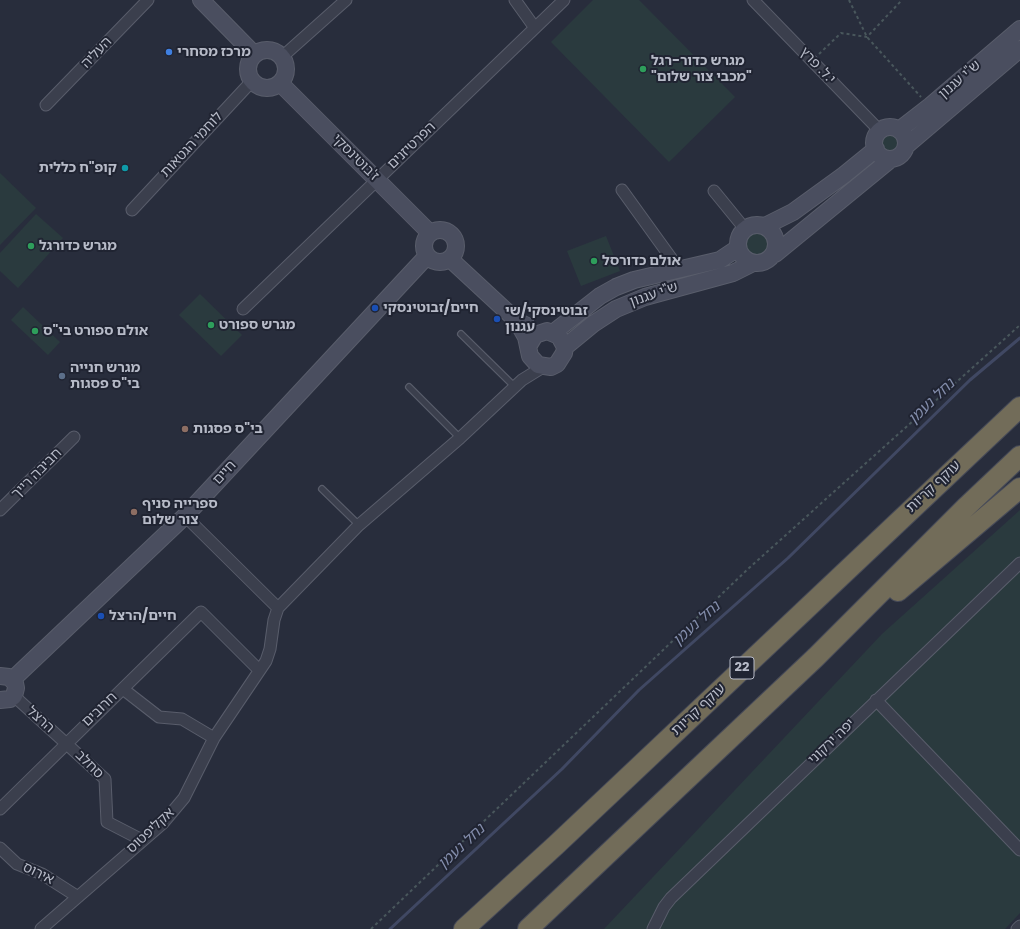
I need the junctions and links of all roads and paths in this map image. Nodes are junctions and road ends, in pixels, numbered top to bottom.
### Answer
1 (148, 0) edge
2 (346, 0) edge
3 (515, 0) edge
4 (564, 0) edge
5 (753, 0) edge
6 (849, 0) edge
7 (902, 0) edge
8 (207, 4) edge
9 (535, 28) junction
10 (1020, 29) edge
11 (867, 37) junction
12 (1020, 49) edge
13 (254, 54) junction
14 (282, 57) junction
15 (812, 60) junction
16 (252, 81) junction
17 (280, 83) junction
18 (46, 105) dead end
19 (930, 106) junction
20 (899, 130) junction
21 (880, 131) junction
22 (906, 146) junction
23 (876, 149) junction
24 (891, 159) junction
25 (377, 180) junction
26 (622, 190) dead end
27 (714, 191) dead end
28 (132, 210) dead end
29 (765, 226) junction
30 (745, 229) junction
31 (430, 233) junction
32 (738, 248) junction
33 (775, 254) junction
34 (427, 256) junction
35 (450, 259) junction
36 (753, 263) junction
37 (679, 269) junction
38 (243, 309) dead end
39 (517, 321) junction
40 (1020, 325) edge
41 (547, 332) junction
42 (461, 334) dead end
43 (565, 347) junction
44 (529, 351) junction
45 (543, 367) junction
46 (518, 384) junction
47 (409, 387) dead end
48 (1020, 407) edge
49 (74, 437) dead end
50 (460, 438) junction
51 (1020, 456) edge
52 (1020, 488) edge
53 (322, 489) dead end
54 (0, 510) edge
55 (185, 516) junction
56 (360, 525) junction
57 (1020, 563) edge
58 (278, 608) junction
59 (816, 657) junction
60 (259, 670) junction
61 (6, 678) edge
62 (123, 688) junction
63 (7, 698) edge
64 (876, 700) junction
65 (214, 738) junction
66 (67, 743) junction
67 (0, 809) edge
68 (142, 840) junction
69 (0, 848) edge
70 (1020, 850) edge
71 (78, 897) junction
72 (1020, 926) edge
73 (41, 929) edge
74 (371, 929) edge
75 (464, 929) edge
76 (528, 929) edge
77 (653, 929) edge
78 (1017, 929) edge

1 - 18 street, העליה
2 - 14 street
3 - 9 street
4 - 9 street, הפרטיזנים
5 - 15 street, י.ל. פרץ
6 - 11 path
7 - 11 path
8 - 13 street
9 - 25 street, הפרטיזנים
10 - 19 street, ש"י עגנון
11 - 15 path
11 - 19 path
12 - 22 street, ש"י עגנון
13 - 14 street
13 - 16 street
14 - 17 street
15 - 21 street, י.ל. פרץ
16 - 17 street
16 - 28 street, לוחמי הגטאות
17 - 25 street, ז'בוטינסקי
19 - 20 street, ש"י עגנון
20 - 21 street
20 - 22 street
21 - 23 street
22 - 24 street
23 - 24 street
23 - 29 street
24 - 33 street
25 - 31 street, ז'בוטינסקי
25 - 38 street, הפרטיזנים
26 - 37 street
27 - 30 street
29 - 30 street
29 - 33 street
30 - 32 street
31 - 34 street
31 - 35 street
32 - 36 street
32 - 37 street, ש"י עגנון
33 - 36 street
34 - 35 street
34 - 55 street, חיים
35 - 39 street
36 - 43 street, ש"י עגנון
37 - 41 street, ש"י עגנון
39 - 41 street
39 - 44 street
40 - 74 path
41 - 43 street
41 - 44 street
42 - 46 lane
43 - 45 street
44 - 45 street
44 - 46 street
45 - 46 street
46 - 50 street
47 - 50 lane
48 - 75 highway, עוקף קריות / 22
49 - 54 street, חביבה רייך
50 - 56 street
51 - 59 highway
52 - 59 highway
53 - 56 lane
55 - 58 street
55 - 61 street, חיים
56 - 58 street
57 - 64 street, יפה ירקוני
58 - 60 street, אקליפטוס
59 - 76 highway
60 - 62 street, חרובים
60 - 65 street, אקליפטוס
61 - 63 street
62 - 65 street
62 - 66 street, חרובים
63 - 66 street, הרצל
64 - 70 street
64 - 77 street, יפה ירקוני
65 - 68 street, אקליפטוס
66 - 67 street, חרובים
66 - 68 street, סחלב
68 - 71 street, אקליפטוס
69 - 71 street, אירוס
71 - 73 street, אקליפטוס
72 - 78 street

